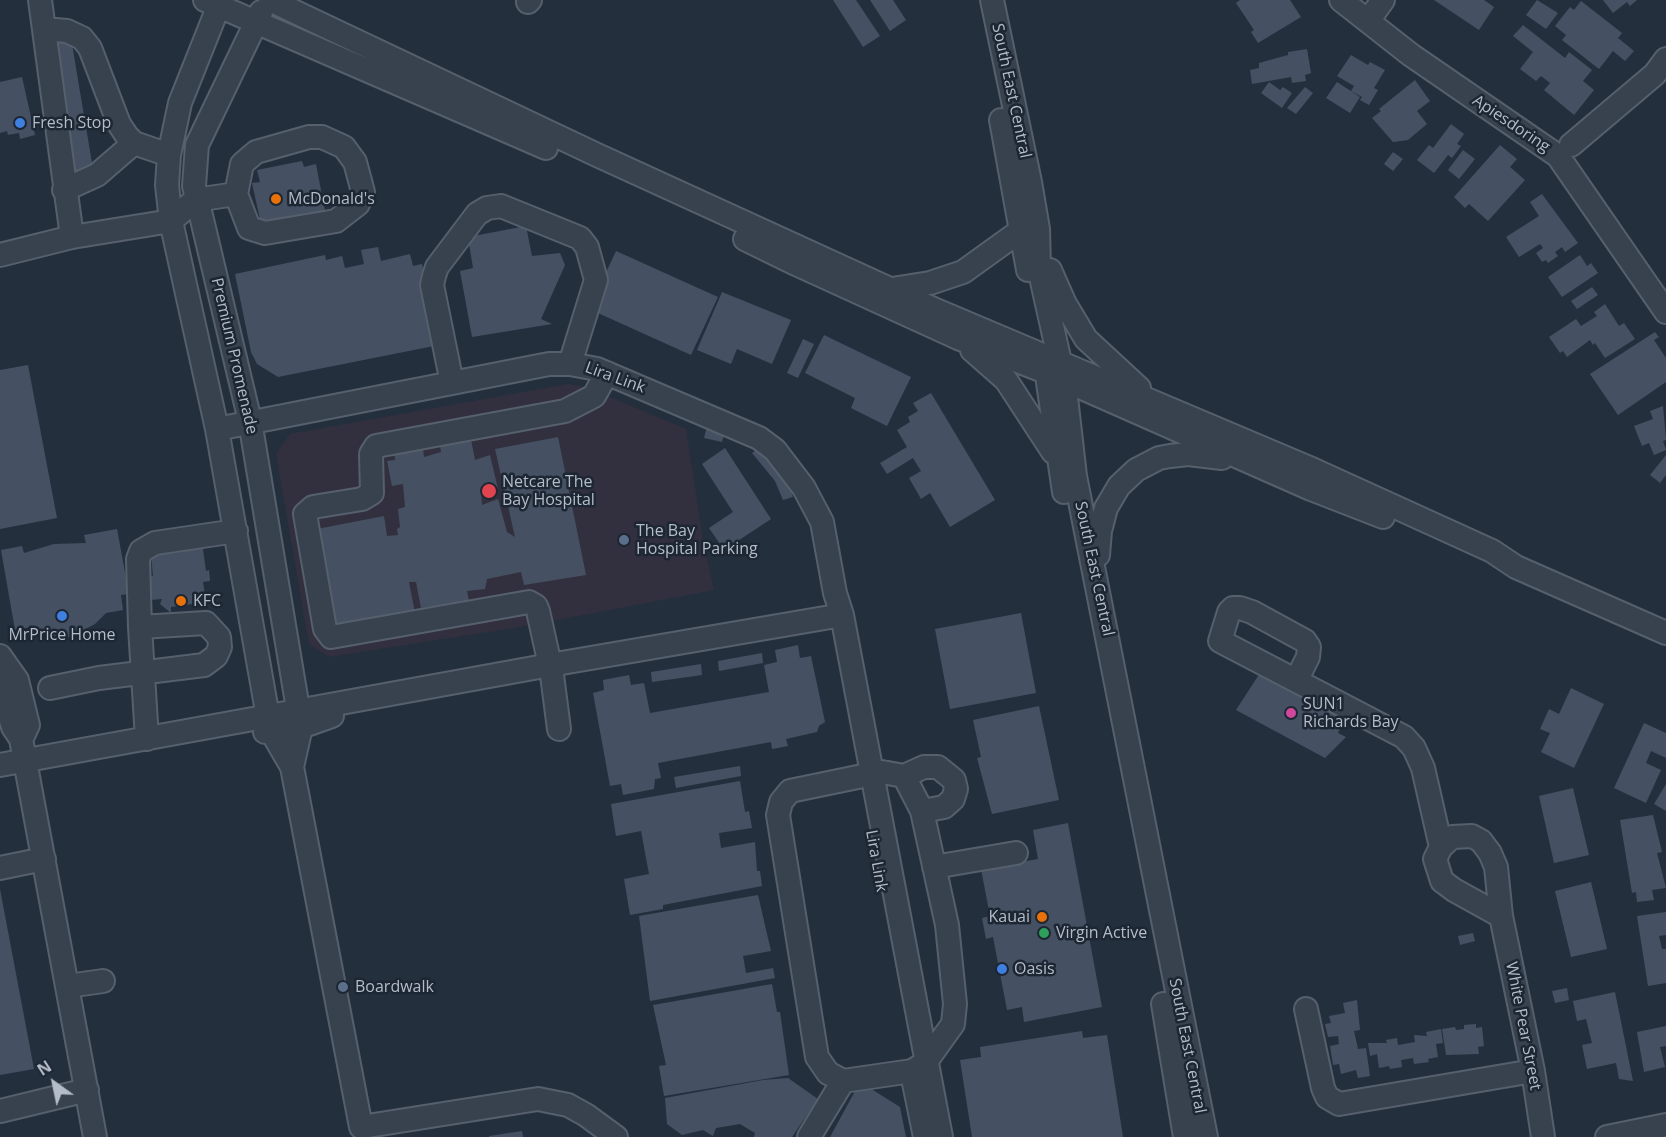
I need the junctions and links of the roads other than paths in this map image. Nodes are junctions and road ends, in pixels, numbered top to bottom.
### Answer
1 (40, 0) edge
2 (268, 0) edge
3 (980, 0) edge
4 (992, 0) edge
5 (1341, 0) edge
6 (1383, 0) edge
7 (215, 2) edge
8 (1368, 21) junction
9 (254, 23) junction
10 (44, 29) junction
11 (1666, 58) edge
12 (134, 143) junction
13 (1571, 145) dead end
14 (169, 155) junction
15 (64, 190) junction
16 (236, 194) junction
17 (195, 200) junction
18 (171, 221) junction
19 (1029, 230) junction
20 (72, 237) junction
21 (1, 251) edge
22 (892, 289) junction
23 (1666, 312) edge
24 (958, 338) junction
25 (570, 364) junction
26 (1053, 367) junction
27 (607, 373) junction
28 (452, 383) junction
29 (1150, 400) junction
30 (250, 421) junction
31 (218, 429) junction
32 (1057, 459) junction
33 (1244, 460) junction
34 (236, 531) junction
35 (1516, 567) junction
36 (1098, 585) junction
37 (837, 622) junction
38 (140, 627) junction
39 (1666, 633) edge
40 (0, 656) edge
41 (551, 670) junction
42 (142, 674) junction
43 (1297, 680) dead end
44 (50, 688) dead end
45 (300, 719) junction
46 (270, 724) junction
47 (559, 729) dead end
48 (147, 739) junction
49 (24, 757) junction
50 (0, 765) edge
51 (292, 767) junction
52 (0, 776) edge
53 (867, 776) junction
54 (904, 776) junction
55 (922, 811) junction
56 (1441, 847) junction
57 (1016, 853) dead end
58 (44, 859) junction
59 (934, 867) junction
60 (0, 868) edge
61 (1501, 916) junction
62 (103, 981) dead end
63 (68, 986) junction
64 (1306, 1008) dead end
65 (919, 1067) junction
66 (1533, 1071) junction
67 (843, 1081) junction
68 (87, 1090) junction
69 (0, 1111) edge
70 (1666, 1125) edge
71 (93, 1136) edge
72 (616, 1137) edge
73 (809, 1137) edge
74 (925, 1137) edge
75 (942, 1137) edge
76 (1185, 1137) edge
77 (1206, 1137) edge
78 (1544, 1137) edge
79 (1607, 1137) edge

1 - 10 street
2 - 9 street, Premium Promenade
2 - 22 street
3 - 19 street, South East Central
4 - 19 street, South East Central
5 - 8 street, Apiesdoring
6 - 8 street
7 - 9 street
7 - 14 street, Premium Promenade
8 - 23 street, Apiesdoring
9 - 17 street, Premium Promenade
9 - 24 street
10 - 12 street
10 - 15 street
11 - 13 street
12 - 14 street
12 - 15 street
14 - 18 street, Premium Promenade
15 - 20 street
16 - 16 street
16 - 17 street
17 - 18 street
17 - 30 street, Premium Promenade
18 - 20 street
18 - 31 street, Premium Promenade
19 - 22 street
19 - 26 street, South East Central
19 - 29 street
20 - 21 street
22 - 26 street
24 - 26 street
24 - 32 street
25 - 27 street, Lira Link
25 - 28 street, Lira Link
25 - 28 street
26 - 29 street
26 - 32 street, South East Central
26 - 33 street
26 - 36 street, South East Central
27 - 37 street, Lira Link
27 - 41 street
28 - 30 street, Lira Link
29 - 35 street
30 - 31 street, Lira Link
30 - 45 street, Premium Promenade
31 - 34 street, Premium Promenade
32 - 76 street, South East Central
33 - 35 street
33 - 36 street
34 - 38 street
34 - 46 street, Premium Promenade
35 - 39 street
36 - 77 street, South East Central
37 - 41 street
37 - 41 street
37 - 53 street, Lira Link
38 - 42 street
38 - 42 street
40 - 49 street
41 - 45 street
41 - 47 street
42 - 44 street
42 - 48 street
43 - 56 street
45 - 46 street
45 - 51 street
46 - 48 street
46 - 49 street
46 - 51 street
48 - 49 street
49 - 50 street
49 - 52 street
49 - 58 street
51 - 72 street
53 - 54 street
53 - 65 street, Lira Link
53 - 67 street
54 - 55 street
54 - 55 street
55 - 59 street
56 - 61 street
56 - 61 street, White Pear Street
57 - 59 street
58 - 60 street
58 - 63 street
59 - 65 street
61 - 66 street, White Pear Street
62 - 63 street
63 - 68 street
64 - 66 street
65 - 67 street
65 - 74 street, Lira Link
65 - 75 street, Lira Link
66 - 78 street, White Pear Street
67 - 73 street
68 - 69 street
68 - 71 street
70 - 79 street

